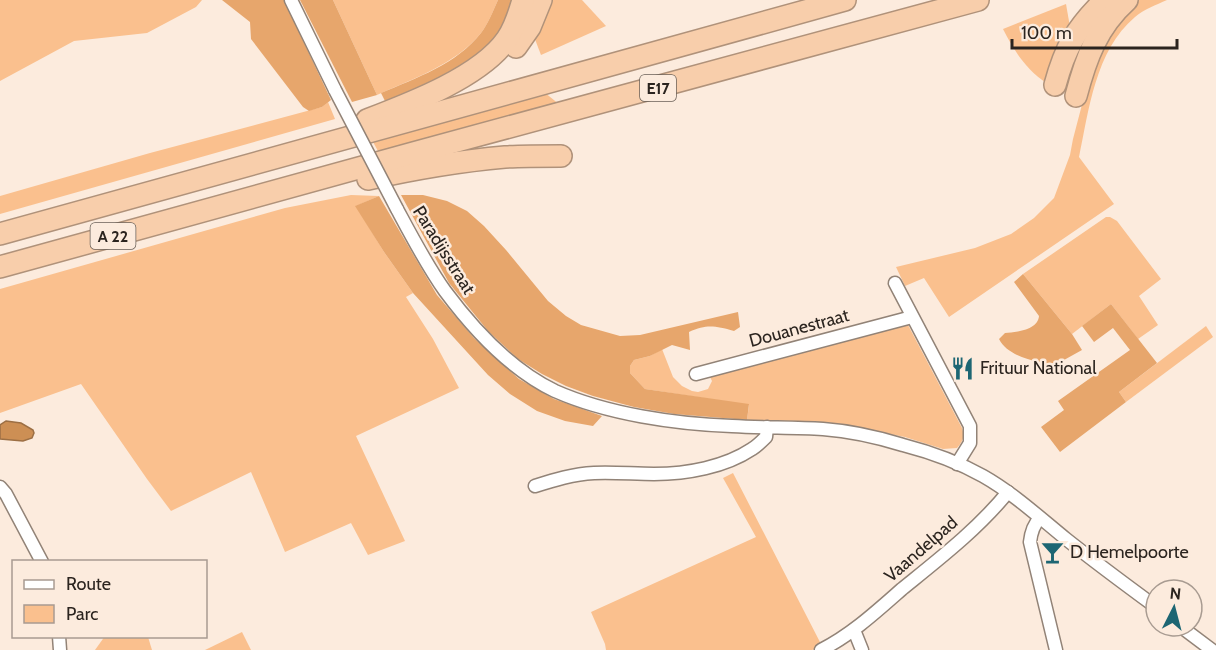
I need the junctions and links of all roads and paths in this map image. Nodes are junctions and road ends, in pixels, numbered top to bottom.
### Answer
1 (291, 0) edge
2 (523, 0) edge
3 (541, 0) edge
4 (844, 0) edge
5 (978, 0) edge
6 (1105, 0) edge
7 (1127, 0) edge
8 (1055, 85) dead end
9 (1076, 96) dead end
10 (347, 128) junction
11 (318, 147) joint
12 (561, 156) dead end
13 (251, 165) junction
14 (337, 174) joint
15 (226, 205) junction
16 (0, 234) edge
17 (0, 267) edge
18 (895, 283) dead end
19 (912, 317) junction
20 (696, 374) dead end
21 (767, 427) junction
22 (957, 464) junction
23 (535, 486) dead end
24 (0, 487) edge
25 (1008, 492) junction
26 (1040, 518) junction
27 (41, 560) edge
28 (1144, 599) edge
29 (854, 630) junction
30 (1196, 638) edge
31 (821, 650) edge
32 (862, 650) edge
33 (1056, 650) edge
34 (1212, 650) edge

1 - 21 street, Paradijsstraat, bridge
2 - 10 highway
3 - 10 highway
4 - 11 highway, E17
5 - 14 highway, E17
6 - 8 highway
7 - 9 highway
10 - 13 highway
11 - 13 highway, A 22
12 - 15 highway
13 - 16 highway, A 22
14 - 15 highway, A 22
15 - 17 highway, A 22
18 - 19 street
19 - 20 street, Douanestraat
19 - 22 street
21 - 22 street, Paradijsstraat
21 - 23 street
22 - 25 street, Paradijsstraat
24 - 27 street
25 - 26 street, Paradijsstraat
25 - 29 street, Vaandelpad
26 - 28 street, Paradijsstraat
26 - 33 street
29 - 31 street, Vaandelpad
29 - 32 street
30 - 34 street

